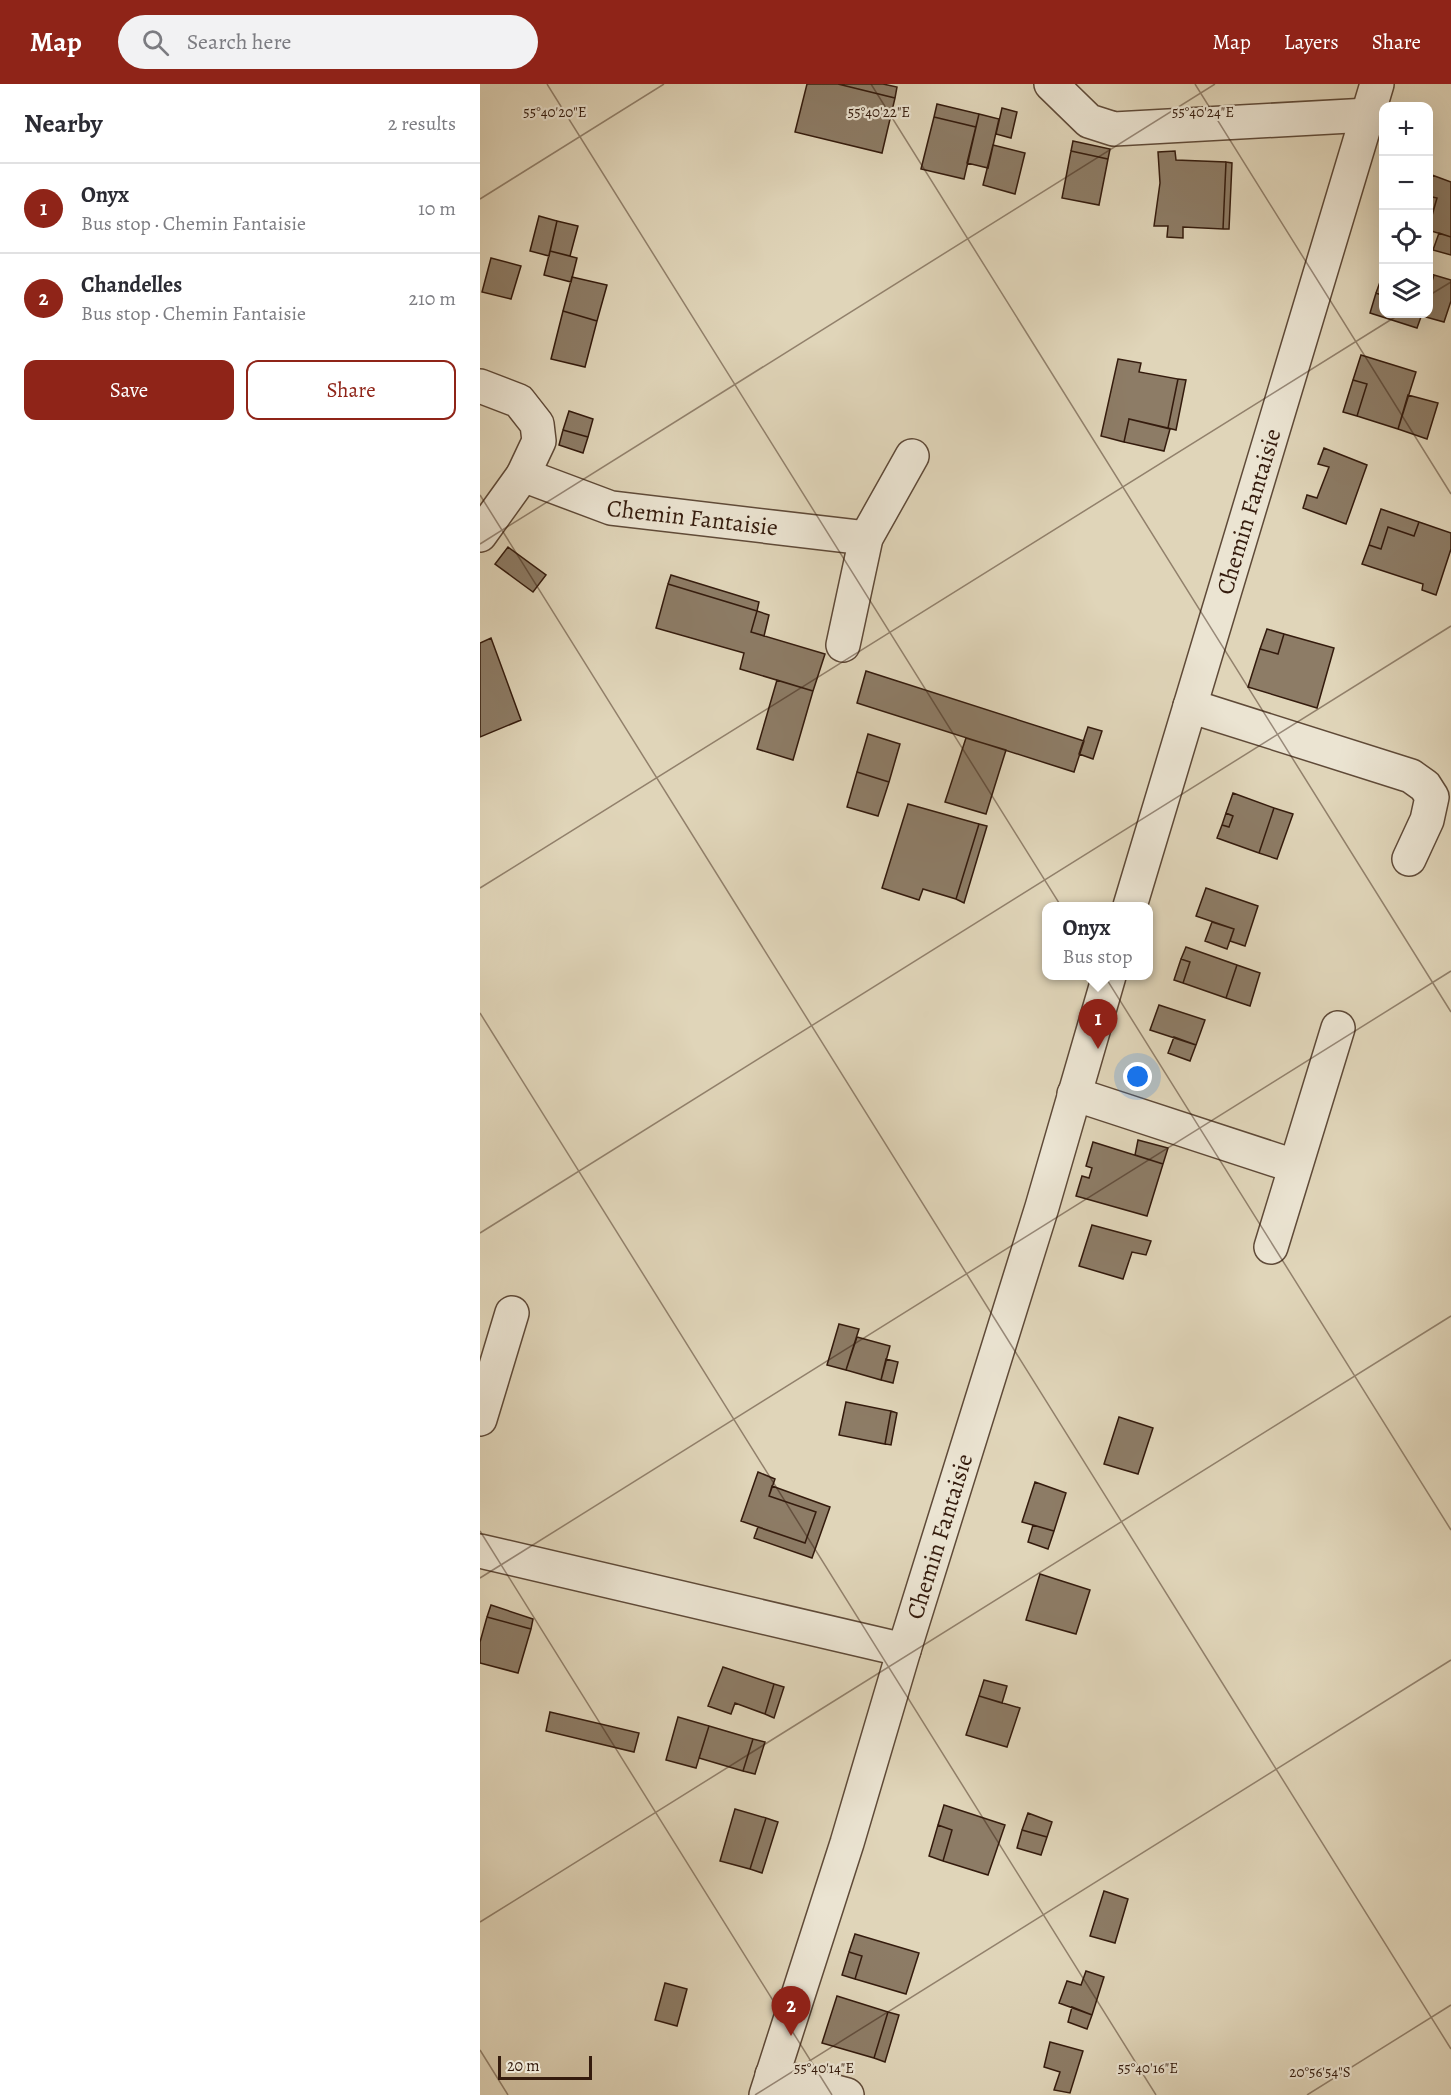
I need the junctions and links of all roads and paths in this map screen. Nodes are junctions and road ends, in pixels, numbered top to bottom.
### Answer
1 (1051, 84) edge
2 (1377, 84) edge
3 (1368, 116) junction
4 (480, 386) edge
5 (912, 456) dead end
6 (523, 475) junction
7 (480, 535) edge
8 (866, 538) junction
9 (843, 645) dead end
10 (1190, 706) junction
11 (1409, 859) dead end
12 (1131, 902) edge
13 (1108, 980) edge
14 (1338, 1028) dead end
15 (1074, 1094) junction
16 (1294, 1166) junction
17 (1270, 1246) dead end
18 (512, 1313) dead end
19 (480, 1419) edge
20 (480, 1551) edge
21 (904, 1650) junction
22 (769, 2085) edge
23 (847, 2095) edge

1 - 3 street
2 - 3 street, Chemin Fantaisie
3 - 10 street, Chemin Fantaisie
4 - 6 street
5 - 8 street
6 - 7 street
6 - 8 street, Chemin Fantaisie
8 - 9 street
10 - 11 street
10 - 12 street, Chemin Fantaisie
13 - 15 street, Chemin Fantaisie
14 - 16 street
15 - 16 street
15 - 21 street, Chemin Fantaisie
16 - 17 street
18 - 19 street
20 - 21 street
21 - 22 street, Chemin Fantaisie
22 - 23 street

